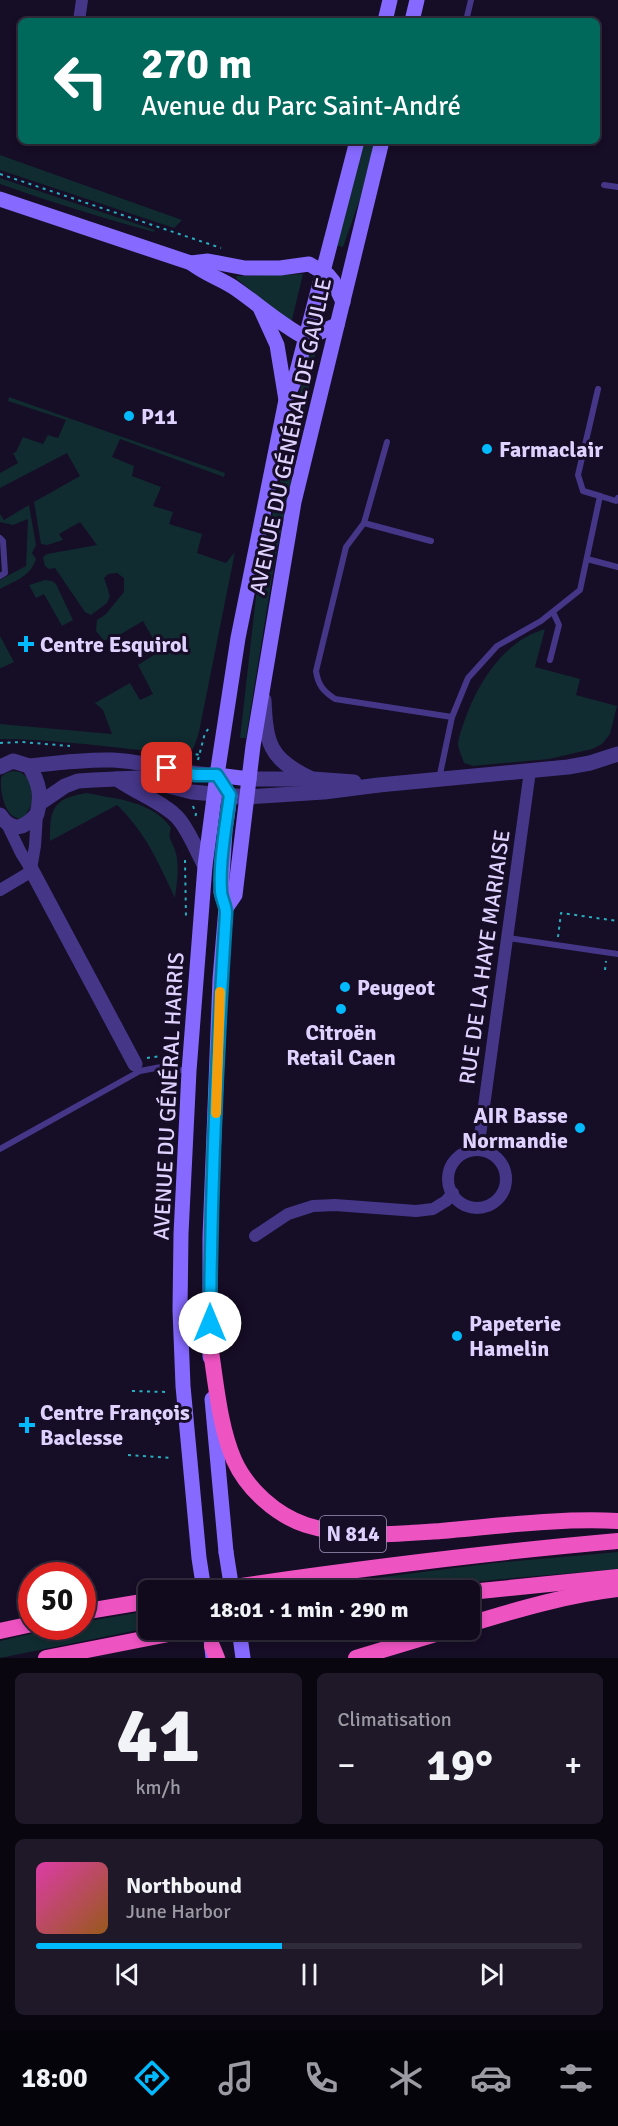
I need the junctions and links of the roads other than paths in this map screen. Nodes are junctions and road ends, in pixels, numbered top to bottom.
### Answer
1 (82, 0) edge
2 (390, 0) edge
3 (417, 0) edge
4 (471, 0) edge
5 (79, 18) edge
6 (386, 18) edge
7 (413, 18) edge
8 (467, 18) edge
9 (356, 144) edge
10 (381, 144) edge
11 (604, 185) dead end
12 (618, 188) edge
13 (0, 199) edge
14 (191, 263) junction
15 (323, 272) junction
16 (343, 302) junction
17 (260, 307) junction
18 (337, 325) junction
19 (306, 338) junction
20 (598, 389) dead end
21 (286, 400) junction
22 (387, 442) dead end
23 (600, 496) junction
24 (618, 498) edge
25 (364, 523) junction
26 (0, 538) edge
27 (431, 541) dead end
28 (587, 559) junction
29 (618, 567) edge
30 (0, 576) edge
31 (553, 612) junction
32 (550, 660) dead end
33 (263, 686) junction
34 (452, 717) junction
35 (618, 754) edge
36 (29, 766) junction
37 (0, 767) edge
38 (531, 771) junction
39 (217, 775) junction
40 (117, 779) junction
41 (249, 779) junction
42 (313, 779) junction
43 (439, 779) junction
44 (379, 785) junction
45 (214, 794) junction
46 (230, 795) junction
47 (247, 797) junction
48 (38, 808) junction
49 (3, 820) edge
50 (205, 866) junction
51 (32, 870) junction
52 (0, 890) edge
53 (226, 908) junction
54 (507, 938) junction
55 (618, 954) edge
56 (135, 1064) dead end
57 (189, 1071) junction
58 (0, 1149) edge
59 (478, 1149) junction
60 (453, 1193) junction
61 (255, 1236) dead end
62 (210, 1345) junction
63 (618, 1521) edge
64 (618, 1530) edge
65 (618, 1541) edge
66 (439, 1560) junction
67 (618, 1577) edge
68 (202, 1580) edge
69 (230, 1580) edge
70 (278, 1580) edge
71 (618, 1589) edge
72 (480, 1591) edge
73 (138, 1603) edge
74 (96, 1610) edge
75 (480, 1621) edge
76 (18, 1627) edge
77 (0, 1631) edge
78 (138, 1640) edge
79 (240, 1640) edge
80 (416, 1640) edge
81 (243, 1657) edge
82 (46, 1658) edge
83 (356, 1658) edge

1 - 5 street
2 - 6 main road
3 - 7 main road
4 - 8 lane
9 - 15 main road, AVENUE DU GÉNÉRAL DE GAULLE
10 - 16 main road, AVENUE DU GÉNÉRAL DE GAULLE
11 - 12 lane
13 - 14 main road
14 - 15 main road
14 - 17 main road
15 - 16 main road
15 - 19 main road, AVENUE DU GÉNÉRAL DE GAULLE
16 - 18 main road, AVENUE DU GÉNÉRAL DE GAULLE
17 - 19 main road
17 - 21 main road
18 - 19 main road
18 - 33 main road, AVENUE DU GÉNÉRAL DE GAULLE
19 - 21 main road, AVENUE DU GÉNÉRAL DE GAULLE
20 - 23 lane
21 - 39 main road, AVENUE DU GÉNÉRAL DE GAULLE
22 - 25 lane
23 - 24 lane
23 - 28 lane
25 - 27 lane
25 - 34 lane
26 - 30 lane
28 - 29 lane
28 - 31 lane
31 - 32 lane
31 - 34 lane
33 - 41 main road, AVENUE DU GÉNÉRAL DE GAULLE
33 - 42 street
34 - 43 lane
35 - 38 street
36 - 37 street
36 - 39 street
36 - 48 street
38 - 43 street
38 - 54 street, RUE DE LA HAYE MARIAISE
39 - 41 main road
39 - 45 main road, AVENUE DU GÉNÉRAL HARRIS
39 - 46 main road
40 - 45 street
40 - 48 street
40 - 50 street
41 - 42 street
41 - 47 main road, AVENUE DU GÉNÉRAL HARRIS
42 - 44 street
43 - 44 street
44 - 47 street
45 - 46 street
45 - 50 main road, AVENUE DU GÉNÉRAL HARRIS
46 - 47 street
46 - 53 main road, AVENUE DU GÉNÉRAL HARRIS
47 - 53 main road, AVENUE DU GÉNÉRAL HARRIS
48 - 49 street
48 - 51 street
49 - 51 street
50 - 57 main road, AVENUE DU GÉNÉRAL HARRIS
51 - 52 street
51 - 56 street
53 - 62 main road, AVENUE DU GÉNÉRAL HARRIS
54 - 55 lane
54 - 59 street, RUE DE LA HAYE MARIAISE
57 - 58 lane
57 - 68 main road, AVENUE DU GÉNÉRAL HARRIS
59 - 60 street
59 - 60 street
60 - 61 street
62 - 63 highway, N 814
62 - 69 main road, AVENUE DU GÉNÉRAL HARRIS, bridge
64 - 66 highway, N 814
65 - 66 highway, N 814
66 - 70 highway, N 814
67 - 72 highway
71 - 75 highway
73 - 74 highway
76 - 77 highway
78 - 82 highway
79 - 81 main road
80 - 83 highway

